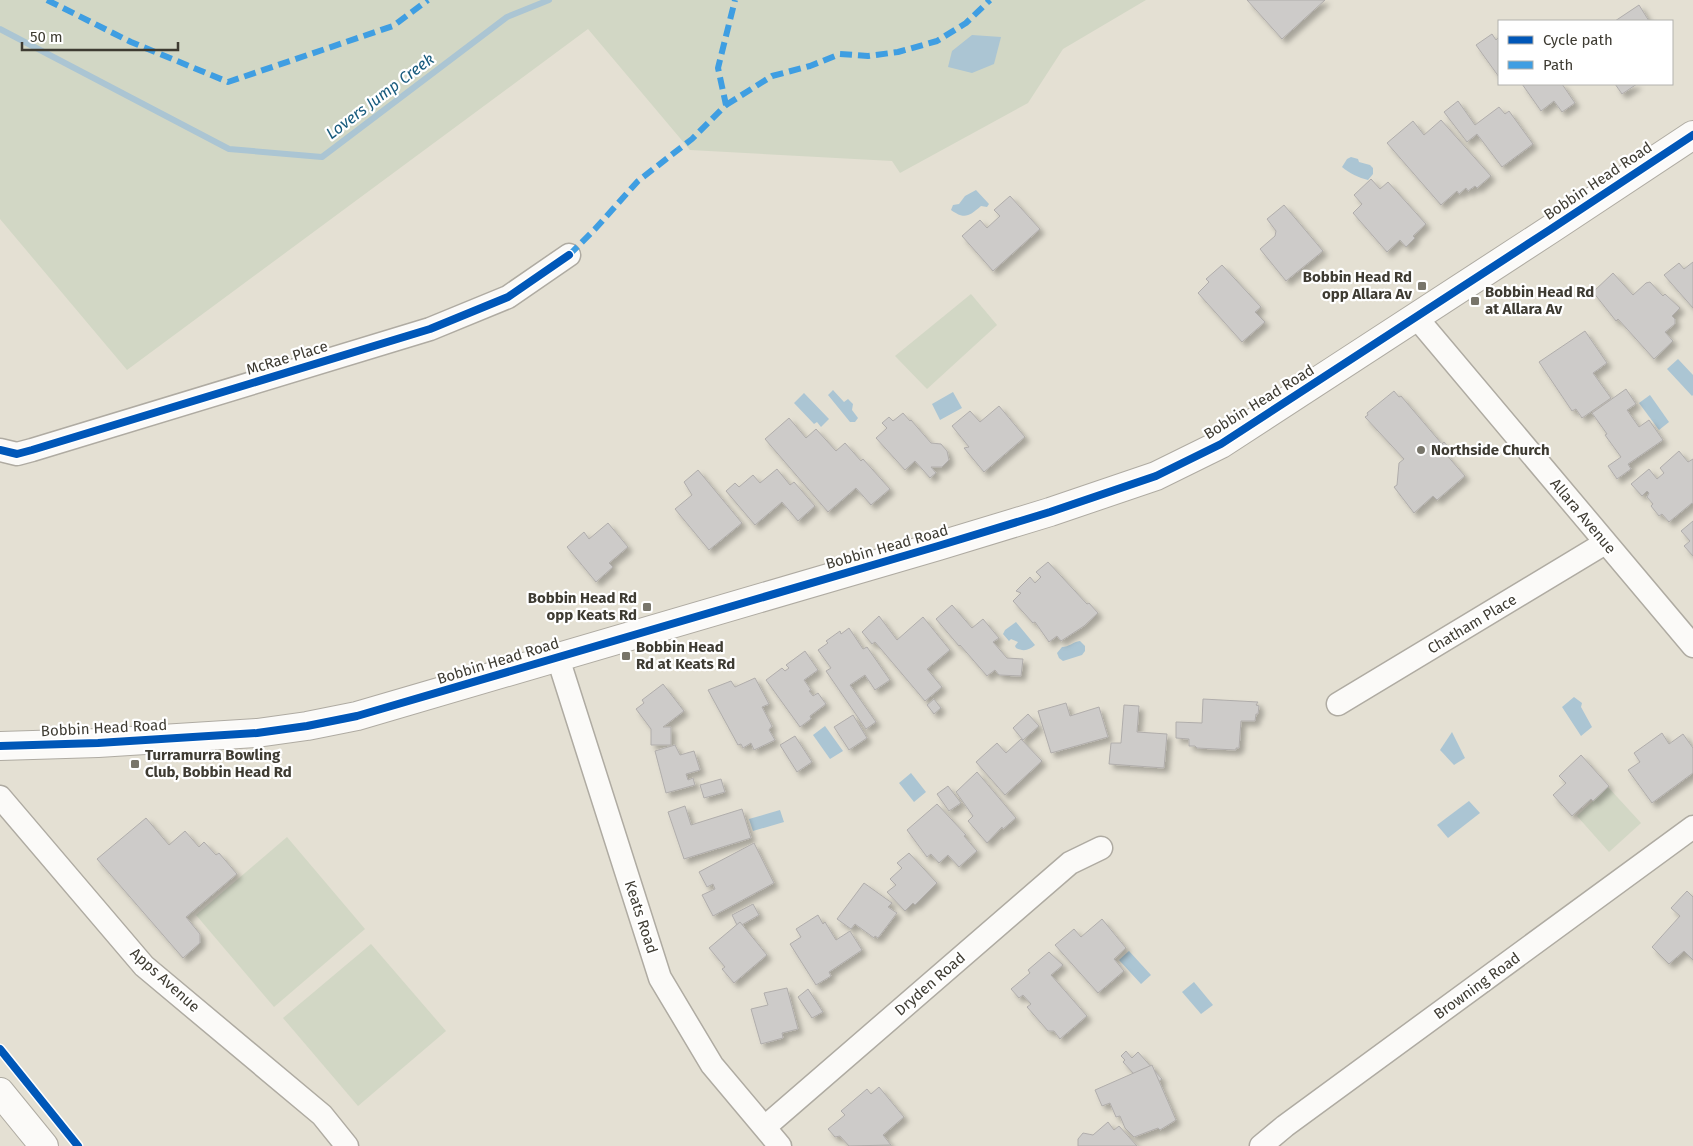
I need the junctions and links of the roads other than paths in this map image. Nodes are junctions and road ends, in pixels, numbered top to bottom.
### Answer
1 (1693, 135) edge
2 (569, 255) dead end
3 (1416, 317) junction
4 (0, 450) edge
5 (1606, 543) junction
6 (1693, 646) edge
7 (558, 658) junction
8 (1338, 704) dead end
9 (0, 746) edge
10 (0, 797) edge
11 (1693, 827) edge
12 (1101, 848) dead end
13 (0, 1092) edge
14 (765, 1128) junction
15 (44, 1146) edge
16 (347, 1146) edge
17 (780, 1146) edge
18 (1262, 1146) edge

1 - 3 main road, Bobbin Head Road
2 - 4 street, McRae Place
3 - 5 street, Allara Avenue
3 - 7 main road, Bobbin Head Road
5 - 6 street, Allara Avenue
5 - 8 street, Chatham Place
7 - 9 main road, Bobbin Head Road
7 - 14 street, Keats Road
10 - 16 street, Apps Avenue
11 - 18 street, Browning Road
12 - 14 street, Dryden Road
13 - 15 main road
14 - 17 street, Keats Road

